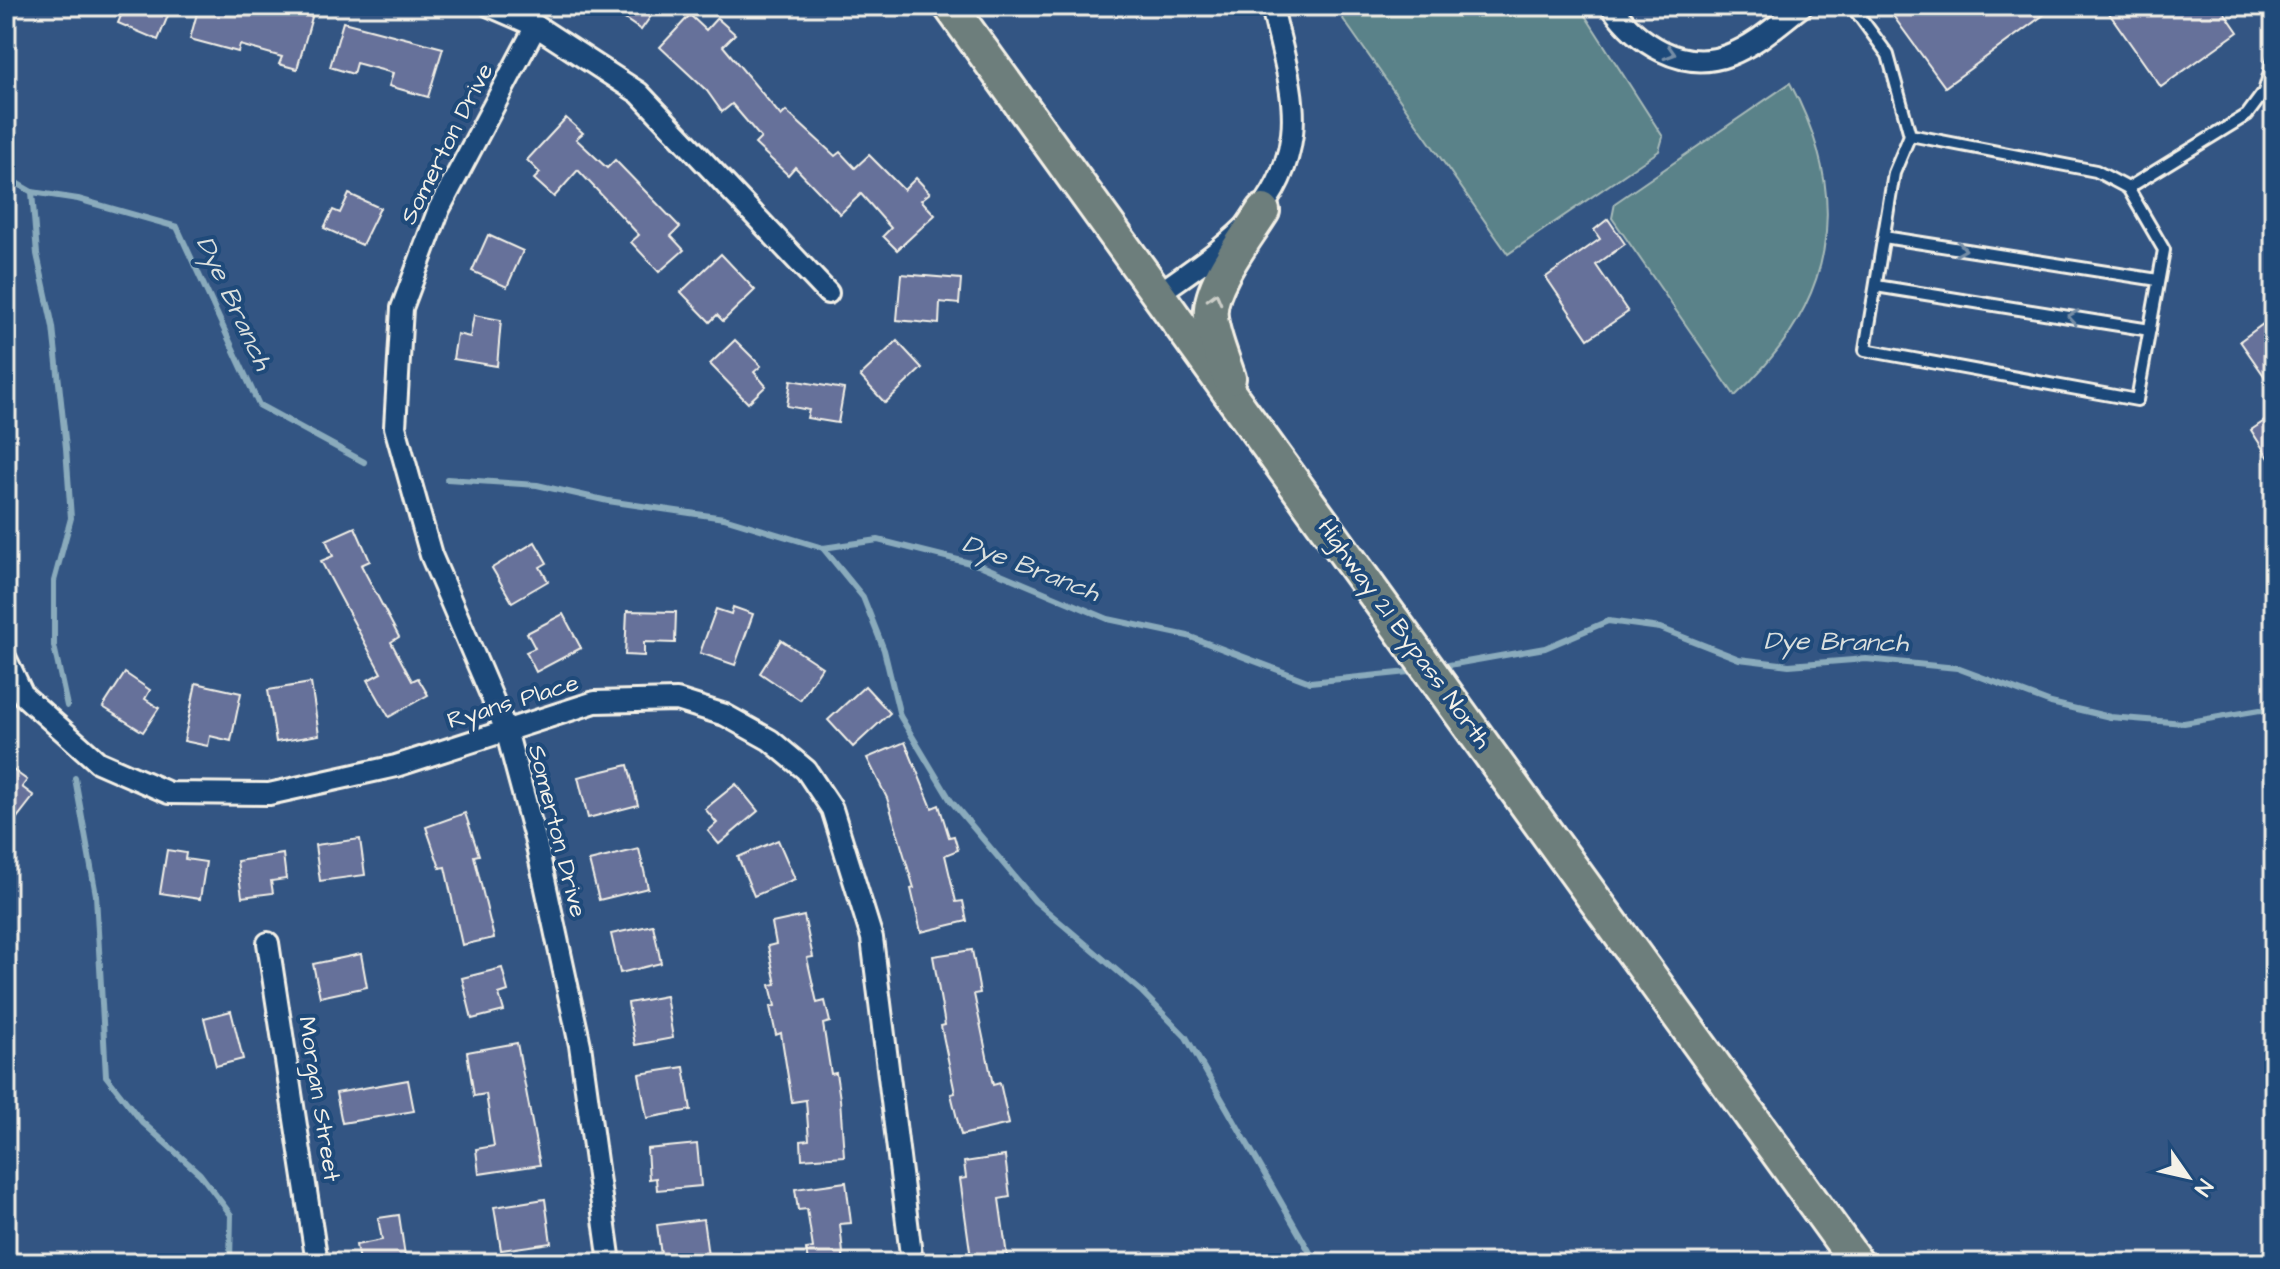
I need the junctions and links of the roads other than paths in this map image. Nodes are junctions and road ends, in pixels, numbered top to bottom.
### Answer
1 (490, 6) edge
2 (950, 6) edge
3 (1272, 6) edge
4 (1611, 6) edge
5 (1802, 6) edge
6 (1852, 6) edge
7 (2270, 6) edge
8 (2274, 12) edge
9 (536, 26) junction
10 (2274, 58) edge
11 (1910, 135) junction
12 (2128, 188) junction
13 (1263, 211) junction
14 (1884, 237) junction
15 (2158, 280) junction
16 (1876, 286) junction
17 (828, 293) dead end
18 (1158, 294) junction
19 (2150, 330) junction
20 (1235, 400) junction
21 (6, 659) edge
22 (506, 730) junction
23 (268, 943) dead end
24 (317, 1263) edge
25 (610, 1263) edge
26 (912, 1263) edge
27 (1857, 1263) edge

1 - 9 street
2 - 18 main road, Highway 21 Bypass North
3 - 13 street
4 -> 5 street
6 - 11 lane
7 - 8 lane
9 - 17 street
9 - 22 street, Somerton Drive
10 - 12 lane
11 - 12 lane
11 - 14 lane
12 - 15 lane
13 - 18 street
20 -> 13 main road
14 -> 15 lane
14 - 16 lane
15 - 19 lane
19 -> 16 lane
16 - 19 lane
18 - 20 main road, Highway 21 Bypass North
20 - 27 main road, Highway 21 Bypass North
21 - 22 street, Ryans Place
22 - 25 street, Somerton Drive
22 - 26 street, Ryans Place
23 - 24 street, Morgan Street

